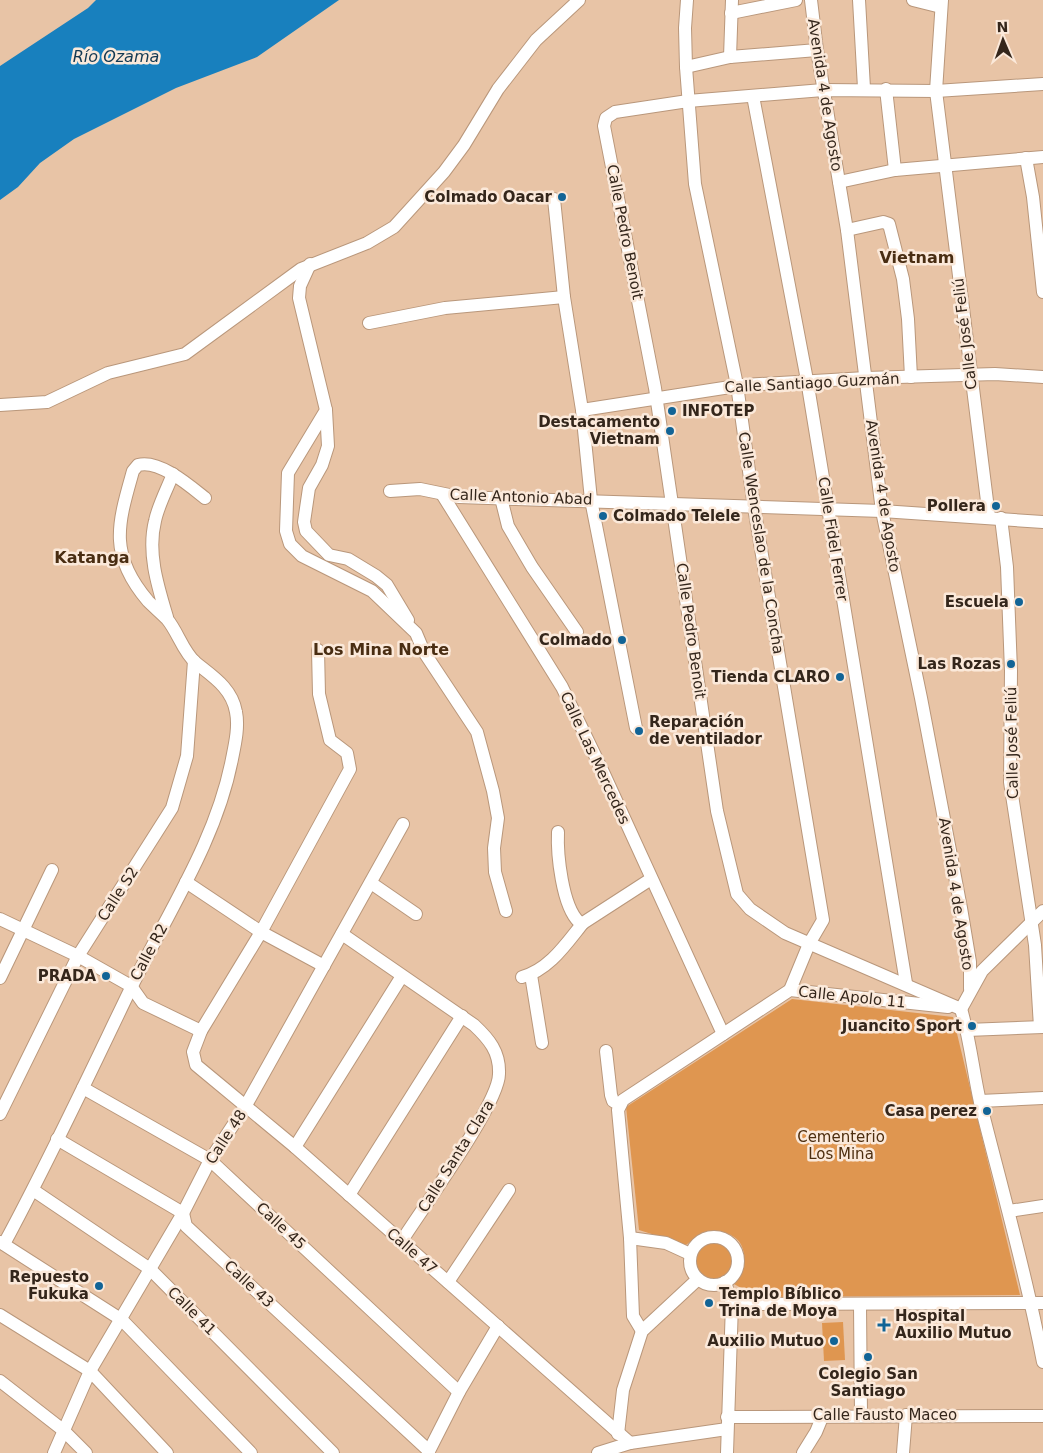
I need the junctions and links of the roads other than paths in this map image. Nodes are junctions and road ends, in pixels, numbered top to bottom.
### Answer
1 (579, 0) edge
2 (687, 0) edge
3 (796, 0) edge
4 (811, 0) edge
5 (859, 0) edge
6 (913, 0) edge
7 (941, 3) edge
8 (731, 6) edge
9 (817, 50) junction
10 (730, 57) junction
11 (686, 67) junction
12 (1043, 84) edge
13 (864, 88) junction
14 (886, 89) junction
15 (823, 90) junction
16 (936, 91) junction
17 (753, 96) junction
18 (688, 101) junction
19 (1043, 157) edge
20 (1026, 158) junction
21 (943, 164) junction
22 (895, 170) junction
23 (839, 182) junction
24 (554, 199) dead end
25 (847, 230) junction
26 (310, 264) junction
27 (1043, 292) edge
28 (564, 297) junction
29 (369, 322) dead end
30 (970, 375) junction
31 (1043, 376) edge
32 (911, 377) junction
33 (866, 378) junction
34 (807, 380) junction
35 (737, 386) junction
36 (656, 397) junction
37 (0, 405) edge
38 (326, 410) junction
39 (582, 410) junction
40 (173, 474) junction
41 (390, 491) dead end
42 (442, 494) junction
43 (205, 498) dead end
44 (501, 498) junction
45 (591, 500) junction
46 (673, 503) junction
47 (754, 507) junction
48 (828, 509) junction
49 (882, 511) junction
50 (995, 517) junction
51 (1043, 522) edge
52 (168, 620) junction
53 (577, 632) dead end
54 (416, 633) junction
55 (318, 650) dead end
56 (194, 661) junction
57 (636, 728) dead end
58 (403, 824) dead end
59 (558, 832) dead end
60 (52, 870) dead end
61 (651, 879) junction
62 (186, 882) junction
63 (371, 883) junction
64 (506, 911) dead end
65 (1043, 911) edge
66 (416, 914) dead end
67 (0, 918) edge
68 (582, 923) junction
69 (1031, 924) junction
70 (24, 931) junction
71 (260, 932) junction
72 (342, 934) junction
73 (810, 944) junction
74 (78, 956) junction
75 (324, 966) junction
76 (402, 976) junction
77 (0, 978) edge
78 (906, 983) junction
79 (131, 986) junction
80 (970, 989) junction
81 (790, 990) junction
82 (961, 1009) junction
83 (462, 1016) junction
84 (1042, 1027) edge
85 (967, 1030) junction
86 (200, 1031) junction
87 (723, 1034) junction
88 (542, 1043) dead end
89 (606, 1051) dead end
90 (83, 1088) junction
91 (1043, 1098) edge
92 (980, 1101) junction
93 (620, 1105) junction
94 (245, 1107) junction
95 (0, 1114) edge
96 (57, 1140) junction
97 (295, 1147) junction
98 (210, 1160) junction
99 (33, 1190) junction
100 (509, 1190) dead end
101 (349, 1195) junction
102 (1043, 1206) edge
103 (1009, 1211) junction
104 (182, 1213) junction
105 (630, 1238) junction
106 (401, 1242) junction
107 (2, 1243) edge
108 (690, 1254) junction
109 (150, 1269) junction
110 (698, 1279) junction
111 (448, 1282) junction
112 (725, 1282) junction
113 (1037, 1303) edge
114 (732, 1304) junction
115 (860, 1304) junction
116 (0, 1315) edge
117 (122, 1320) junction
118 (498, 1326) junction
119 (642, 1331) junction
120 (1043, 1362) edge
121 (90, 1372) junction
122 (0, 1381) edge
123 (459, 1392) junction
124 (823, 1415) junction
125 (861, 1415) junction
126 (906, 1415) junction
127 (1043, 1416) edge
128 (727, 1423) junction
129 (63, 1430) junction
130 (618, 1434) junction
131 (630, 1443) junction
132 (429, 1452) edge
133 (54, 1453) edge
134 (86, 1453) edge
135 (167, 1453) edge
136 (251, 1453) edge
137 (333, 1453) edge
138 (598, 1453) edge
139 (727, 1453) edge
140 (803, 1453) edge
141 (903, 1453) edge

1 - 26 street
2 - 11 street, Calle Wenceslao de la Concha
3 - 8 street
4 - 9 street, Avenida 4 de Agosto
5 - 13 street
6 - 7 street
7 - 16 street, Calle José Feliú
8 - 10 street
9 - 10 street
9 - 15 street, Avenida 4 de Agosto
10 - 11 street
11 - 18 street, Calle Wenceslao de la Concha
12 - 16 street
13 - 14 street
13 - 15 street
14 - 16 street
14 - 22 street
15 - 17 street
15 - 23 street, Avenida 4 de Agosto
16 - 21 street, Calle José Feliú
17 - 18 street
17 - 34 street, Calle Fidel Ferrer
18 - 35 street, Calle Wenceslao de la Concha
18 - 36 street, Calle Pedro Benoit
19 - 20 street
20 - 21 street
20 - 27 street
21 - 22 street
21 - 30 street, Calle José Feliú
22 - 23 street
23 - 25 street, Avenida 4 de Agosto
24 - 28 street
25 - 32 street
25 - 33 street, Avenida 4 de Agosto
26 - 37 street
26 - 38 street
28 - 29 street
28 - 39 street
30 - 31 street, Calle Santiago Guzmán
30 - 32 street, Calle Santiago Guzmán
30 - 50 street, Calle José Feliú
32 - 33 street, Calle Santiago Guzmán
33 - 34 street, Calle Santiago Guzmán
33 - 49 street, Avenida 4 de Agosto
34 - 35 street, Calle Santiago Guzmán
34 - 48 street, Calle Fidel Ferrer
35 - 36 street, Calle Santiago Guzmán
35 - 47 street, Calle Wenceslao de la Concha
36 - 39 street, Calle Santiago Guzmán
36 - 46 street, Calle Pedro Benoit
38 - 54 street
38 - 54 street
39 - 45 street
40 - 43 street
40 - 52 street
40 - 52 street
41 - 42 street, Calle Antonio Abad
42 - 44 street, Calle Antonio Abad
42 - 61 street, Calle Las Mercedes
44 - 45 street, Calle Antonio Abad
44 - 53 street
45 - 46 street, Calle Antonio Abad
45 - 57 street
46 - 47 street, Calle Antonio Abad
46 - 73 street, Calle Pedro Benoit
47 - 48 street, Calle Antonio Abad
47 - 73 street, Calle Wenceslao de la Concha
48 - 49 street, Calle Antonio Abad
48 - 78 street, Calle Fidel Ferrer
49 - 50 street, Calle Antonio Abad
49 - 80 street, Avenida 4 de Agosto
50 - 51 street, Calle Antonio Abad
50 - 69 street, Calle José Feliú
52 - 56 street
54 - 64 street
55 - 71 street
56 - 62 street, Calle R2
56 - 74 street, Calle S2
58 - 63 street, Calle 48
59 - 68 street
60 - 70 street
61 - 68 street
61 - 87 street, Calle Las Mercedes
62 - 71 street
62 - 79 street, Calle R2
63 - 66 street
63 - 72 street, Calle 48
65 - 69 street
67 - 70 street
68 - 88 street
69 - 80 street
69 - 84 street, Calle José Feliú
70 - 74 street
70 - 77 street
71 - 75 street
71 - 86 street
72 - 75 street, Calle 48
72 - 76 street, Calle Santa Clara
73 - 78 street, Calle Pedro Benoit
73 - 81 street, Calle Wenceslao de la Concha
74 - 79 street
74 - 95 street, Calle S2
75 - 94 street, Calle 48
76 - 83 street, Calle Santa Clara
76 - 97 street
78 - 82 street, Calle Pedro Benoit
79 - 86 street
79 - 90 street, Calle R2
80 - 82 street
81 - 82 street, Calle Apolo 11
81 - 87 street, Calle Apolo 11
82 - 85 street
83 - 101 street
83 - 106 street, Calle Santa Clara
84 - 85 street
85 - 92 street
86 - 94 street, Calle 47
87 - 93 street, Calle Apolo 11
89 - 93 street
90 - 96 street, Calle R2
90 - 98 street, Calle 45
91 - 92 street
92 - 103 street
93 - 105 street
94 - 97 street, Calle 47
94 - 98 street, Calle 48
96 - 99 street, Calle R2
96 - 104 street, Calle 43
97 - 101 street, Calle 47
98 - 104 street, Calle 48
98 - 123 street, Calle 45
99 - 107 street, Calle R2
99 - 109 street, Calle 41
100 - 111 street
101 - 106 street, Calle 47
102 - 103 street
103 - 113 street
104 - 109 street, Calle 48
104 - 132 street, Calle 43
105 - 108 street
105 - 119 street
106 - 111 street, Calle 47
107 - 117 street
108 - 110 street
108 - 112 street
109 - 117 street, Calle 48
109 - 137 street, Calle 41
110 - 112 street
110 - 119 street
111 - 118 street, Calle 47
112 - 114 street
113 - 115 street
113 - 120 street
114 - 115 street
114 - 128 street
115 - 125 street
116 - 121 street
117 - 121 street, Calle 48
117 - 136 street
118 - 123 street
118 - 130 street, Calle 47
119 - 130 street
121 - 129 street, Calle 48
121 - 135 street
122 - 129 street
123 - 132 street
124 - 125 street, Calle Fausto Maceo
124 - 128 street, Calle Fausto Maceo
124 - 140 street
125 - 126 street, Calle Fausto Maceo
126 - 127 street, Calle Fausto Maceo
126 - 141 street
128 - 131 street, Calle Fausto Maceo
128 - 139 street
129 - 133 street, Calle 48
129 - 134 street
130 - 131 street, Calle 47
131 - 138 street, Calle Fausto Maceo

